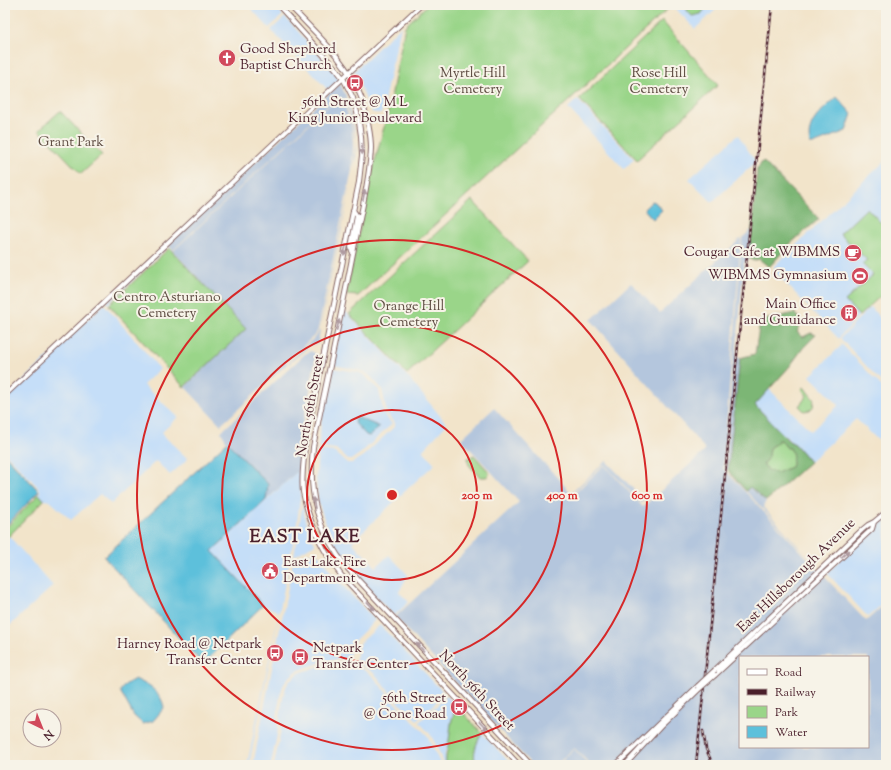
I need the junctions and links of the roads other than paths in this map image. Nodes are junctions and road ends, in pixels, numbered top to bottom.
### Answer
1 (278, 5) edge
2 (289, 5) edge
3 (421, 5) edge
4 (348, 73) junction
5 (343, 78) junction
6 (353, 210) junction
7 (353, 253) junction
8 (5, 395) edge
9 (886, 512) edge
10 (698, 688) junction
11 (519, 765) edge
12 (531, 765) edge
13 (616, 765) edge
14 (625, 765) edge

1 - 5 main road, North 56th Street
2 - 4 main road, North 56th Street
3 - 4 main road
4 - 5 main road
7 -> 4 main road, North 56th Street
5 -> 6 main road, North 56th Street
5 - 8 main road
6 - 7 main road
6 -> 11 main road, North 56th Street
12 -> 7 main road, North 56th Street
9 - 10 main road, East Hillsborough Avenue, bridge
10 - 13 main road, East Hillsborough Avenue
10 - 14 main road, East Hillsborough Avenue

